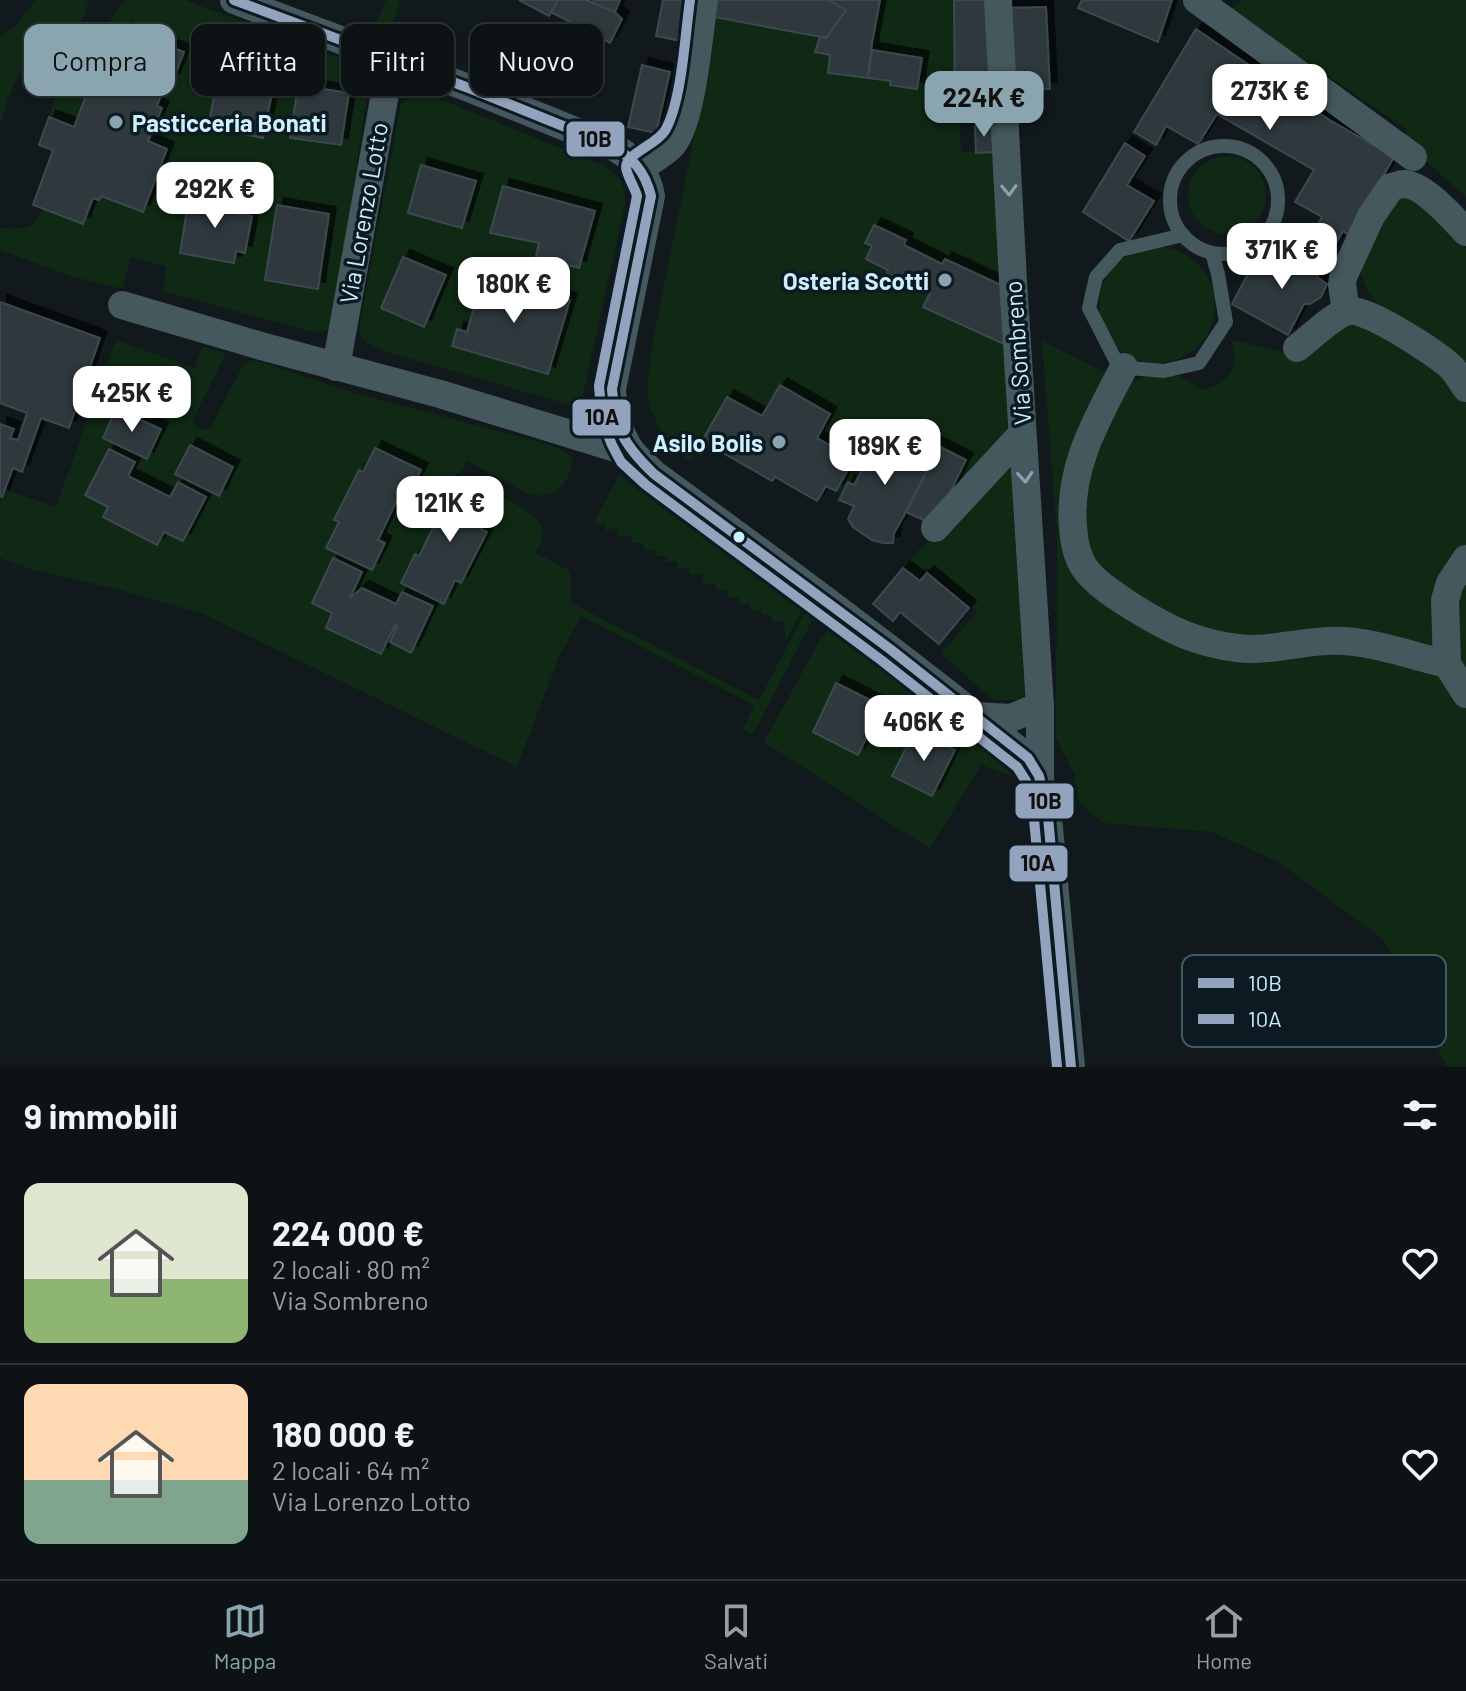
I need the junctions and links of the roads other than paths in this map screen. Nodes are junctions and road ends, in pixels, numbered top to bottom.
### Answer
1 (234, 0) edge
2 (704, 0) edge
3 (998, 0) edge
4 (1211, 4) edge
5 (341, 41) edge
6 (454, 83) edge
7 (385, 96) edge
8 (1413, 157) dead end
9 (640, 168) junction
10 (1466, 232) edge
11 (1183, 235) junction
12 (1212, 253) junction
13 (122, 305) dead end
14 (1346, 311) junction
15 (1297, 348) dead end
16 (336, 367) junction
17 (1124, 367) junction
18 (1466, 388) edge
19 (1022, 434) junction
20 (632, 453) junction
21 (935, 528) dead end
22 (1466, 559) edge
23 (1447, 664) junction
24 (1466, 694) edge
25 (1040, 706) junction
26 (976, 716) junction
27 (1040, 781) junction
28 (1071, 1067) edge

1 - 5 street
2 - 9 street
3 -> 19 street, Via Sombreno
4 - 8 street
6 - 9 street
7 - 16 street, Via Lorenzo Lotto
9 - 20 street
10 - 14 street
11 - 12 lane
11 - 12 lane
11 - 17 lane
12 - 17 lane
13 - 16 street
14 - 15 street
14 - 18 street
16 - 20 street
17 - 23 street
19 - 21 street
19 -> 25 street, Via Sombreno
20 - 26 street
22 - 23 street
23 - 24 street
25 - 26 street
25 - 27 street, Via Sombreno
26 - 27 street
27 - 28 street

